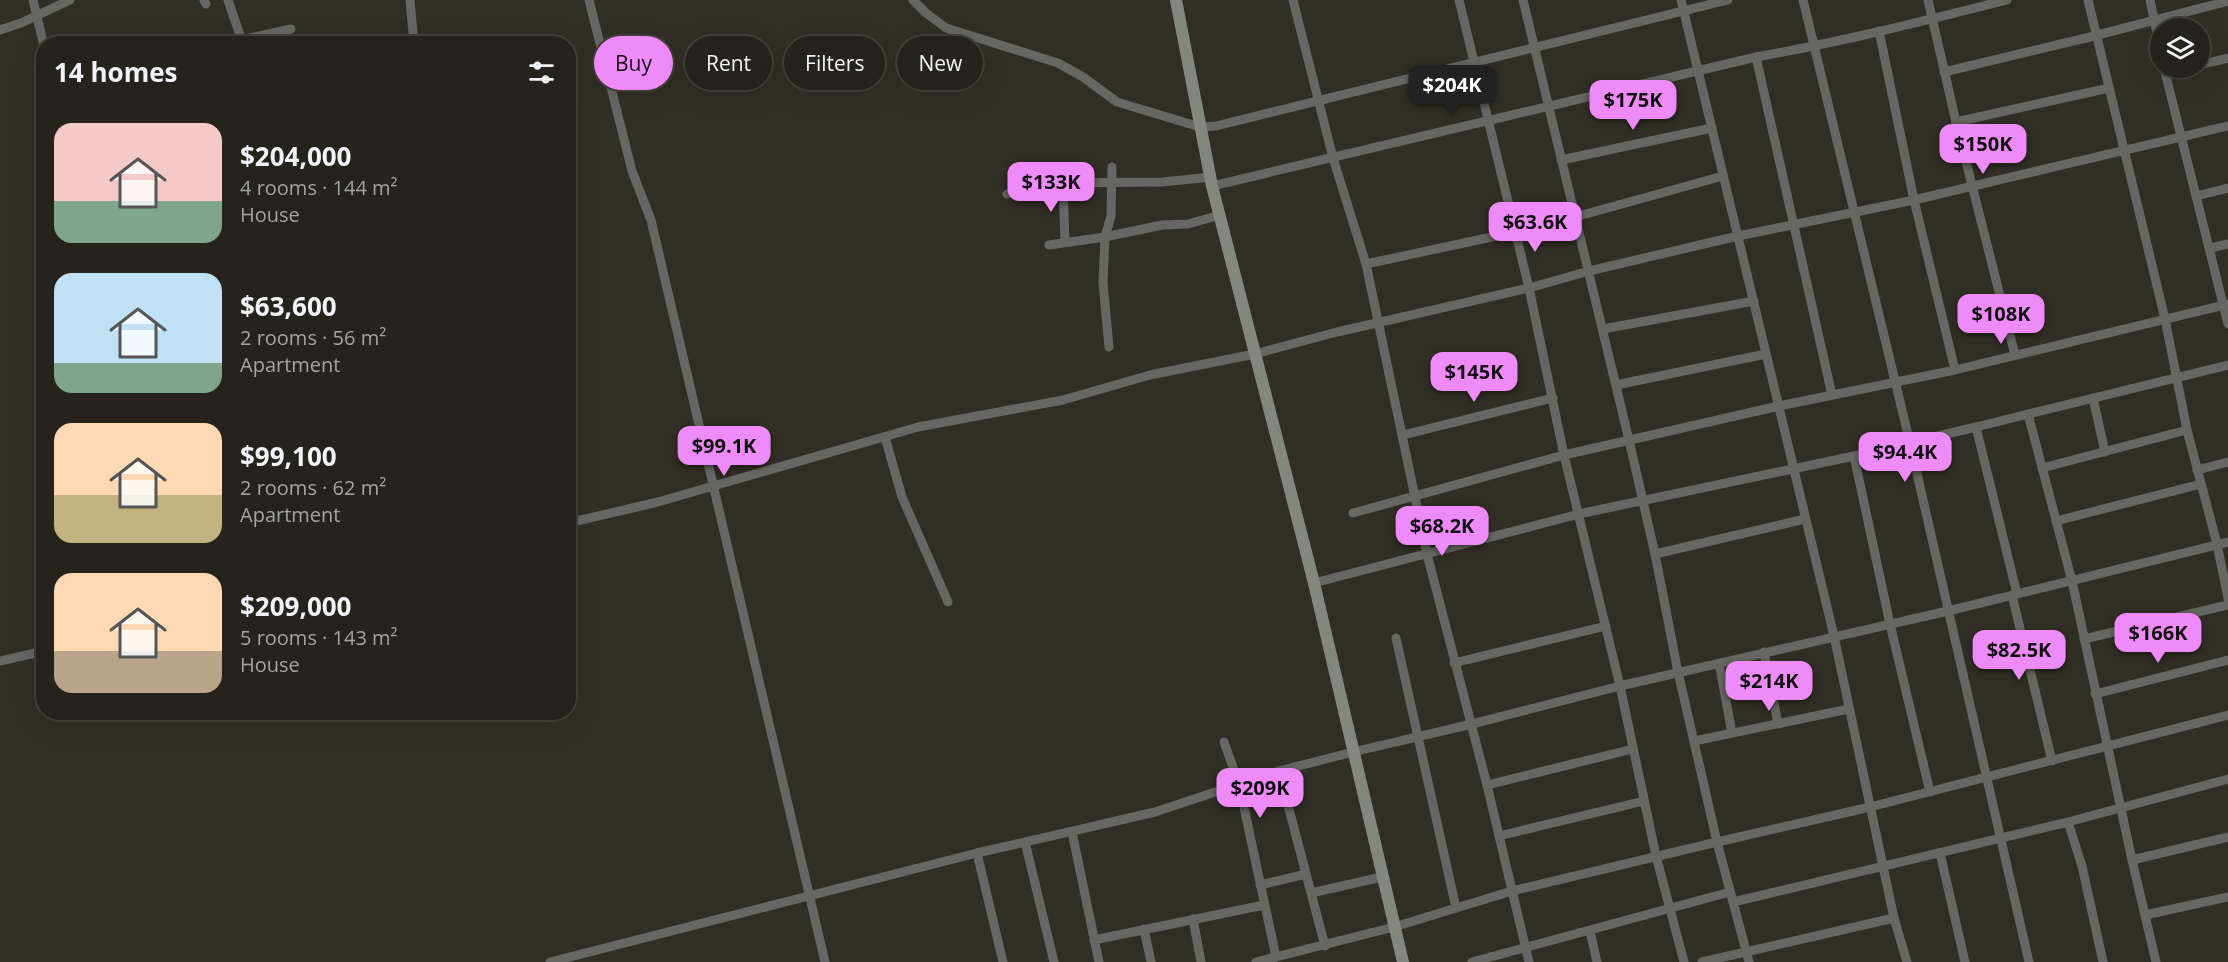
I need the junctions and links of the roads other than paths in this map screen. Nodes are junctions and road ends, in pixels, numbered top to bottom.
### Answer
1 (33, 0) edge
2 (70, 0) edge
3 (228, 0) edge
4 (410, 0) edge
5 (589, 0) edge
6 (913, 0) edge
7 (1176, 0) edge
8 (1293, 0) edge
9 (1459, 0) edge
10 (1522, 0) edge
11 (1681, 0) edge
12 (1728, 0) edge
13 (1803, 0) edge
14 (1928, 0) edge
15 (2007, 0) edge
16 (2088, 0) edge
17 (2150, 0) edge
18 (2228, 1) edge
19 (1684, 11) junction
20 (37, 15) junction
21 (2154, 18) edge
22 (2162, 18) edge
23 (1933, 19) junction
24 (2150, 21) edge
25 (291, 29) dead end
26 (0, 30) edge
27 (1879, 31) junction
28 (2097, 35) junction
29 (42, 36) edge
30 (240, 36) edge
31 (265, 36) edge
32 (413, 36) edge
33 (1813, 47) junction
34 (1534, 48) junction
35 (1756, 57) junction
36 (2228, 58) edge
37 (1474, 62) junction
38 (2210, 62) edge
39 (1698, 72) junction
40 (1944, 72) junction
41 (2167, 78) edge
42 (2109, 88) junction
43 (1318, 100) junction
44 (1547, 107) junction
45 (1488, 122) junction
46 (1956, 122) junction
47 (2228, 126) edge
48 (1200, 127) junction
49 (1712, 128) junction
50 (2180, 137) junction
51 (2126, 150) junction
52 (1333, 158) junction
53 (1561, 160) junction
54 (1112, 167) dead end
55 (1723, 176) junction
56 (1211, 182) junction
57 (1064, 183) junction
58 (1111, 184) junction
59 (1972, 186) junction
60 (2228, 188) edge
61 (1006, 194) dead end
62 (2196, 196) junction
63 (1914, 200) junction
64 (1855, 213) junction
65 (1220, 215) junction
66 (1575, 217) junction
67 (1795, 223) junction
68 (1515, 231) junction
69 (1738, 236) junction
70 (1105, 237) junction
71 (1065, 242) junction
72 (2228, 244) edge
73 (1048, 245) dead end
74 (2211, 248) junction
75 (1366, 264) junction
76 (1589, 272) junction
77 (1529, 288) junction
78 (1754, 301) junction
79 (2226, 304) edge
80 (2165, 319) junction
81 (1378, 323) junction
82 (2228, 324) edge
83 (1603, 329) junction
84 (1108, 346) dead end
85 (1255, 354) junction
86 (1766, 354) junction
87 (2015, 355) junction
88 (2228, 365) edge
89 (1955, 370) junction
90 (2176, 379) junction
91 (1895, 381) junction
92 (1616, 385) junction
93 (1832, 394) junction
94 (1552, 398) junction
95 (2092, 398) junction
96 (1779, 406) junction
97 (2028, 414) junction
98 (1976, 427) junction
99 (2187, 430) junction
100 (1403, 435) junction
101 (885, 436) junction
102 (1629, 440) junction
103 (1910, 443) junction
104 (2105, 452) junction
105 (1564, 455) junction
106 (1854, 456) junction
107 (2228, 462) edge
108 (1794, 468) junction
109 (2042, 468) junction
110 (2197, 470) junction
111 (2201, 484) junction
112 (712, 485) junction
113 (1416, 495) junction
114 (1643, 499) junction
115 (1353, 513) dead end
116 (1579, 514) junction
117 (1805, 519) junction
118 (576, 521) edge
119 (2056, 521) junction
120 (2228, 542) edge
121 (2217, 544) junction
122 (1427, 554) junction
123 (1655, 554) junction
124 (2072, 581) junction
125 (1314, 583) junction
126 (2014, 595) junction
127 (2228, 598) edge
128 (948, 602) dead end
129 (2228, 604) edge
130 (1948, 611) junction
131 (1890, 624) junction
132 (1606, 626) junction
133 (1834, 636) junction
134 (1396, 638) dead end
135 (2084, 639) junction
136 (1764, 652) junction
137 (36, 653) edge
138 (2228, 660) edge
139 (0, 661) edge
140 (1455, 663) junction
141 (1719, 663) junction
142 (1678, 672) junction
143 (1620, 686) junction
144 (2095, 694) junction
145 (1850, 709) junction
146 (2228, 715) edge
147 (1472, 724) junction
148 (1778, 724) junction
149 (1732, 733) junction
150 (1418, 737) junction
151 (1694, 741) junction
152 (1224, 742) dead end
153 (2107, 746) junction
154 (1633, 749) junction
155 (1353, 752) junction
156 (2052, 761) junction
157 (1279, 771) junction
158 (1986, 778) junction
159 (2228, 779) edge
160 (1239, 784) junction
161 (1487, 785) junction
162 (1930, 792) junction
163 (1644, 801) junction
164 (1870, 807) junction
165 (2121, 808) junction
166 (2068, 822) junction
167 (1072, 832) junction
168 (1499, 836) junction
169 (2228, 837) edge
170 (2000, 838) junction
171 (1025, 842) junction
172 (1717, 842) junction
173 (977, 853) junction
174 (1940, 853) junction
175 (1656, 856) junction
176 (2132, 861) junction
177 (1883, 866) junction
178 (1306, 874) junction
179 (1383, 877) junction
180 (1260, 885) junction
181 (1512, 891) junction
182 (1311, 892) junction
183 (1730, 892) junction
184 (811, 896) junction
185 (2228, 897) edge
186 (1733, 902) junction
187 (1264, 904) junction
188 (1456, 908) junction
189 (1669, 908) junction
190 (2145, 915) junction
191 (1894, 918) junction
192 (1193, 919) junction
193 (1394, 927) junction
194 (1144, 929) junction
195 (1590, 931) junction
196 (1094, 940) junction
197 (1324, 946) junction
198 (1526, 949) junction
199 (1746, 952) junction
200 (1276, 957) junction
201 (550, 962) edge
202 (825, 962) edge
203 (1003, 962) edge
204 (1054, 962) edge
205 (1099, 962) edge
206 (1151, 962) edge
207 (1201, 962) edge
208 (1256, 962) edge
209 (1402, 962) edge
210 (1472, 962) edge
211 (1529, 962) edge
212 (1598, 962) edge
213 (1684, 962) edge
214 (1702, 962) edge
215 (1749, 962) edge
216 (1907, 962) edge
217 (1965, 962) edge
218 (2029, 962) edge
219 (2103, 962) edge
220 (2156, 962) edge

1 - 20 street
2 - 20 street
3 - 30 street
4 - 32 street
5 - 112 street
6 - 48 street
7 - 48 street
8 - 43 street
9 - 37 street
10 - 34 street
11 - 19 street
12 - 19 street
13 - 33 street
14 - 23 street
15 - 23 street
16 - 28 street
17 - 21 street
18 - 22 street
19 - 34 street
19 - 39 street
20 - 26 street
20 - 29 street
23 - 27 street
23 - 40 street
24 - 28 street
25 - 31 street
27 - 33 street
27 - 63 street
28 - 40 street
28 - 42 street
33 - 35 street
33 - 64 street
34 - 37 street
34 - 44 street
35 - 39 street
35 - 67 street
36 - 38 street
37 - 43 street
37 - 45 street
39 - 44 street
39 - 49 street
40 - 46 street
41 - 50 street
42 - 46 street
42 - 51 street
43 - 48 street
43 - 52 street
44 - 45 street
44 - 53 street
45 - 52 street
45 - 68 street
46 - 59 street
47 - 50 street
48 - 56 street
49 - 53 street
49 - 55 street
50 - 51 street
50 - 62 street
51 - 59 street
51 - 80 street
52 - 56 street
52 - 75 street
53 - 66 street
54 - 58 street
55 - 66 street
55 - 69 street
56 - 58 street
56 - 65 street
57 - 58 street
57 - 61 street
57 - 71 street
58 - 70 street
59 - 63 street
59 - 87 street
60 - 62 street
62 - 74 street
63 - 64 street
63 - 89 street
64 - 67 street
64 - 91 street
65 - 70 street
65 - 85 street
66 - 76 street
67 - 69 street
67 - 93 street
68 - 75 street
68 - 77 street
69 - 76 street
69 - 78 street
70 - 71 street
70 - 84 street
71 - 73 street
72 - 74 street
74 - 79 street
75 - 81 street
76 - 77 street
76 - 83 street
77 - 81 street
77 - 94 street
78 - 83 street
78 - 86 street
79 - 80 street
79 - 82 street
80 - 87 street
80 - 90 street
81 - 85 street
81 - 100 street
83 - 92 street
85 - 101 street
85 - 125 street
86 - 92 street
86 - 96 street
87 - 89 street
88 - 90 street
89 - 91 street
90 - 95 street
90 - 99 street
91 - 93 street
91 - 103 street
92 - 102 street
93 - 96 street
94 - 100 street
94 - 105 street
95 - 97 street
95 - 104 street
96 - 102 street
96 - 108 street
97 - 98 street
97 - 109 street
98 - 103 street
98 - 126 street
99 - 104 street
99 - 110 street
100 - 113 street
101 - 112 street
101 - 128 street
102 - 105 street
102 - 114 street
103 - 106 street
103 - 130 street
104 - 109 street
105 - 113 street
105 - 116 street
106 - 108 street
106 - 131 street
107 - 110 street
108 - 114 street
108 - 117 street
109 - 119 street
110 - 111 street
111 - 119 street
111 - 121 street
112 - 118 street
112 - 184 street
113 - 115 street
113 - 122 street
114 - 116 street
114 - 123 street
116 - 122 street
116 - 132 street
117 - 123 street
117 - 133 street
119 - 124 street
120 - 121 street
121 - 124 street
121 - 127 street
122 - 125 street
122 - 140 street
123 - 142 street
124 - 126 street
124 - 135 street
125 - 155 street
126 - 130 street
126 - 156 street
129 - 135 street
130 - 131 street
130 - 158 street
131 - 133 street
131 - 162 street
132 - 140 street
132 - 143 street
133 - 136 street
133 - 145 street
134 - 150 street
135 - 144 street
136 - 141 street
136 - 148 street
137 - 139 street
138 - 144 street
140 - 147 street
141 - 142 street
141 - 149 street
142 - 143 street
142 - 151 street
143 - 147 street
143 - 154 street
144 - 153 street
145 - 148 street
145 - 164 street
146 - 153 street
147 - 150 street
147 - 161 street
148 - 149 street
149 - 151 street
150 - 155 street
150 - 188 street
151 - 172 street
152 - 160 street
153 - 156 street
153 - 165 street
154 - 161 street
154 - 163 street
155 - 157 street
155 - 179 street
156 - 158 street
157 - 160 street
157 - 178 street
158 - 162 street
158 - 170 street
159 - 165 street
160 - 167 street
160 - 180 street
161 - 168 street
162 - 164 street
163 - 168 street
163 - 175 street
164 - 172 street
164 - 177 street
165 - 166 street
165 - 176 street
166 - 170 street
166 - 219 street
167 - 171 street
167 - 196 street
168 - 181 street
169 - 176 street
170 - 174 street
170 - 218 street
171 - 173 street
171 - 204 street
172 - 175 street
172 - 183 street
173 - 184 street
173 - 203 street
174 - 177 street
174 - 217 street
175 - 181 street
175 - 189 street
176 - 190 street
177 - 186 street
177 - 191 street
178 - 180 street
178 - 182 street
179 - 182 street
179 - 193 street
180 - 187 street
181 - 188 street
181 - 198 street
182 - 197 street
183 - 186 street
183 - 189 street
184 - 201 street
184 - 202 street
185 - 190 street
186 - 199 street
187 - 192 street
187 - 200 street
188 - 193 street
189 - 195 street
189 - 213 street
190 - 220 street
191 - 199 street
191 - 216 street
192 - 194 street
192 - 207 street
193 - 197 street
193 - 209 street
194 - 196 street
194 - 206 street
195 - 198 street
195 - 212 street
196 - 205 street
197 - 200 street
198 - 210 street
198 - 211 street
199 - 214 street
199 - 215 street
200 - 208 street

